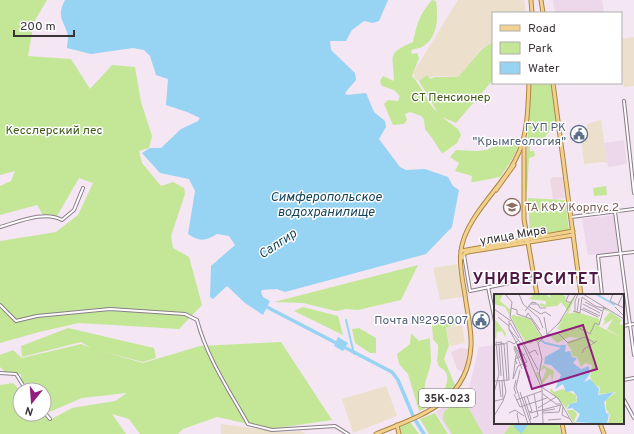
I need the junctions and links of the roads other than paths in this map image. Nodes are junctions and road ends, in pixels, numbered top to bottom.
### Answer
1 (531, 0) edge
2 (541, 0) edge
3 (532, 12) edge
4 (543, 12) edge
5 (528, 84) edge
6 (553, 84) edge
7 (624, 102) dead end
8 (527, 115) junction
9 (524, 133) junction
10 (525, 146) junction
11 (83, 188) dead end
12 (634, 193) edge
13 (634, 209) edge
14 (615, 212) junction
15 (571, 217) junction
16 (0, 227) edge
17 (573, 233) junction
18 (528, 240) junction
19 (461, 251) junction
20 (634, 252) edge
21 (621, 254) junction
22 (464, 255) junction
23 (460, 260) junction
24 (534, 278) junction
25 (488, 287) junction
26 (537, 294) edge
27 (581, 294) edge
28 (602, 294) edge
29 (0, 305) edge
30 (494, 316) edge
31 (634, 324) edge
32 (630, 325) junction
33 (624, 326) edge
34 (634, 355) edge
35 (0, 373) edge
36 (634, 378) edge
37 (624, 380) edge
38 (21, 382) edge
39 (624, 400) edge
40 (634, 418) edge
41 (562, 424) edge
42 (600, 424) edge
43 (397, 425) junction
44 (348, 434) edge
45 (376, 434) edge
46 (399, 434) edge
47 (564, 434) edge
48 (604, 434) edge

1 - 3 main road
2 - 4 main road
5 - 8 main road
6 - 15 main road
7 - 12 street
8 - 9 main road
8 - 10 main road
9 - 10 main road
9 - 19 main road
10 - 18 main road
10 - 19 main road, 35К-023
11 - 16 street
13 - 14 street
14 - 15 street
14 - 21 street
15 - 17 main road
17 - 18 main road, улица Мира
17 - 27 main road
18 - 19 main road, улица Мира
18 - 22 main road, улица Мира
18 - 24 main road
19 - 23 main road, 35К-023
20 - 21 street
21 - 28 street
21 - 32 street
22 - 23 main road
22 - 25 street
23 - 43 main road, 35К-023
24 - 25 street
24 - 26 main road
25 - 30 street
29 - 44 street
31 - 32 street
32 - 33 street
32 - 34 street
35 - 38 street
36 - 37 street
39 - 40 street
41 - 47 main road
42 - 48 main road
43 - 45 main road, 35К-023
43 - 46 main road

